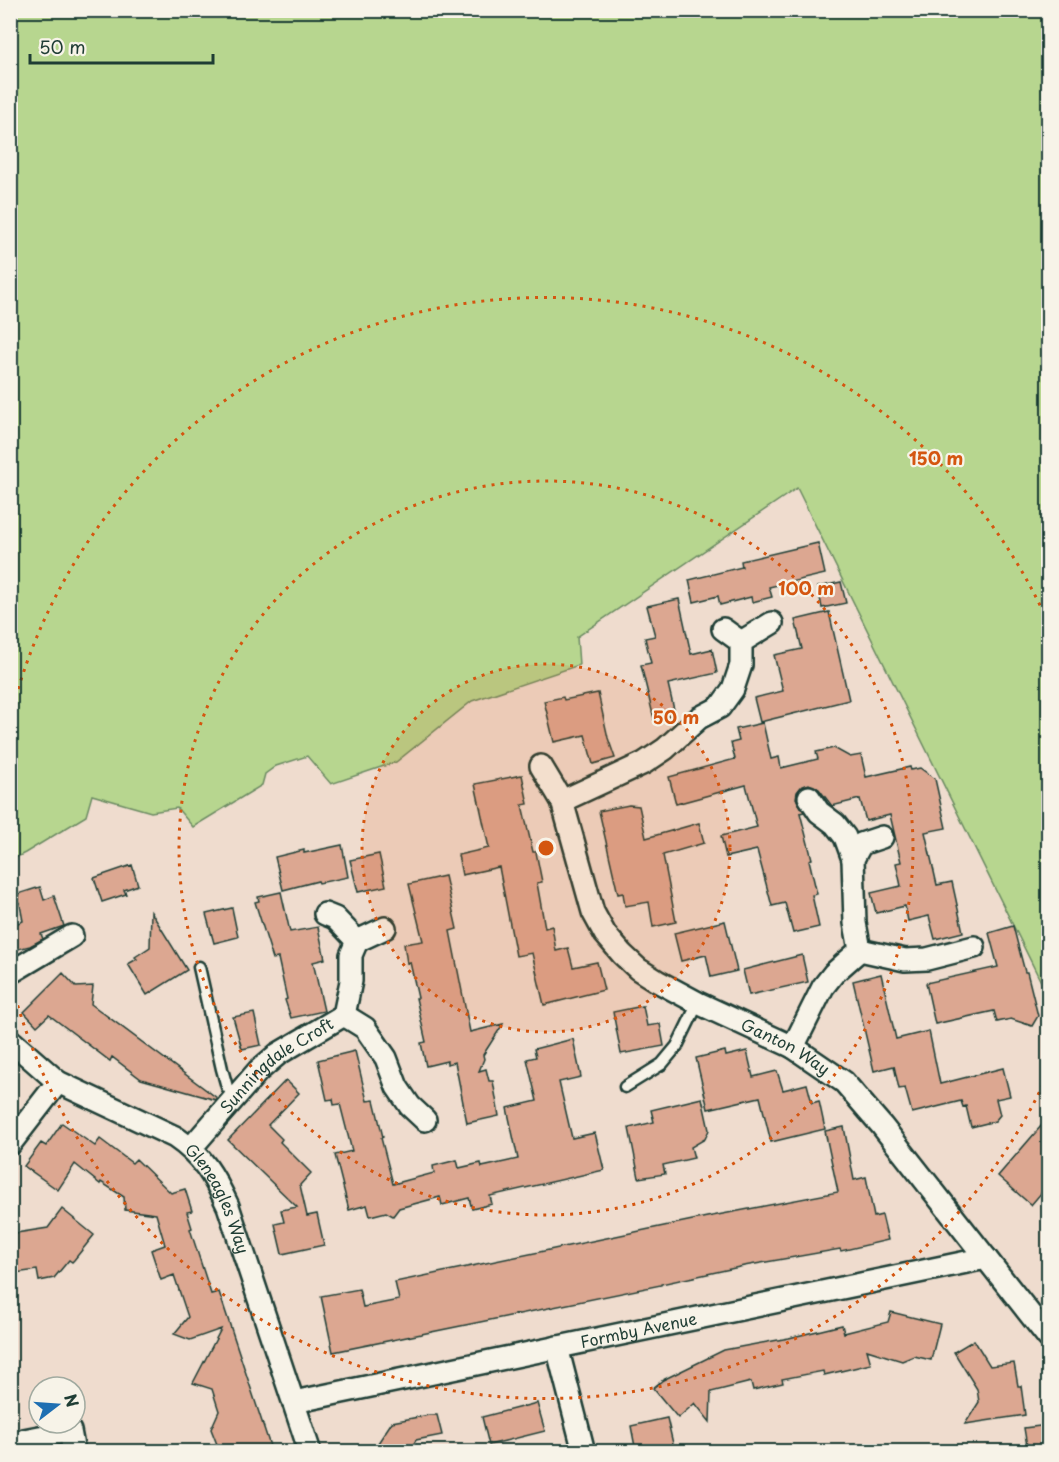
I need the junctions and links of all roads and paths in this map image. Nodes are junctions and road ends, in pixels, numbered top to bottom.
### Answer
1 (772, 623) dead end
2 (723, 630) dead end
3 (741, 642) junction
4 (541, 765) dead end
5 (809, 797) dead end
6 (562, 801) junction
7 (882, 837) dead end
8 (853, 859) junction
9 (325, 914) dead end
10 (385, 927) dead end
11 (72, 936) dead end
12 (357, 941) junction
13 (974, 947) dead end
14 (860, 950) junction
15 (199, 968) dead end
16 (10, 973) edge
17 (698, 1003) junction
18 (344, 1015) junction
19 (10, 1040) edge
20 (793, 1047) junction
21 (58, 1082) junction
22 (625, 1087) dead end
23 (235, 1097) junction
24 (425, 1120) dead end
25 (10, 1144) edge
26 (191, 1148) junction
27 (986, 1258) junction
28 (1048, 1336) edge
29 (557, 1347) junction
30 (294, 1402) junction
31 (24, 1440) dead end
32 (74, 1452) edge
33 (310, 1452) edge
34 (584, 1452) edge

1 - 3 street
2 - 3 street
3 - 6 street
4 - 6 street, Ganton Way
5 - 8 street
6 - 17 street, Ganton Way
7 - 8 street
8 - 14 street
9 - 12 street
10 - 12 street
11 - 16 street
12 - 18 street, Sunningdale Croft
13 - 14 street
14 - 20 street
15 - 23 lane
17 - 20 street, Ganton Way
17 - 22 lane
18 - 23 street, Sunningdale Croft
18 - 24 street
19 - 21 street, Gleneagles Way
20 - 27 street, Ganton Way
21 - 25 street
21 - 26 street, Gleneagles Way
23 - 26 street, Sunningdale Croft
26 - 30 street, Gleneagles Way
27 - 28 street, Ganton Way
27 - 29 street, Formby Avenue
29 - 30 street, Formby Avenue
29 - 34 street
30 - 33 street, Gleneagles Way
31 - 32 street

